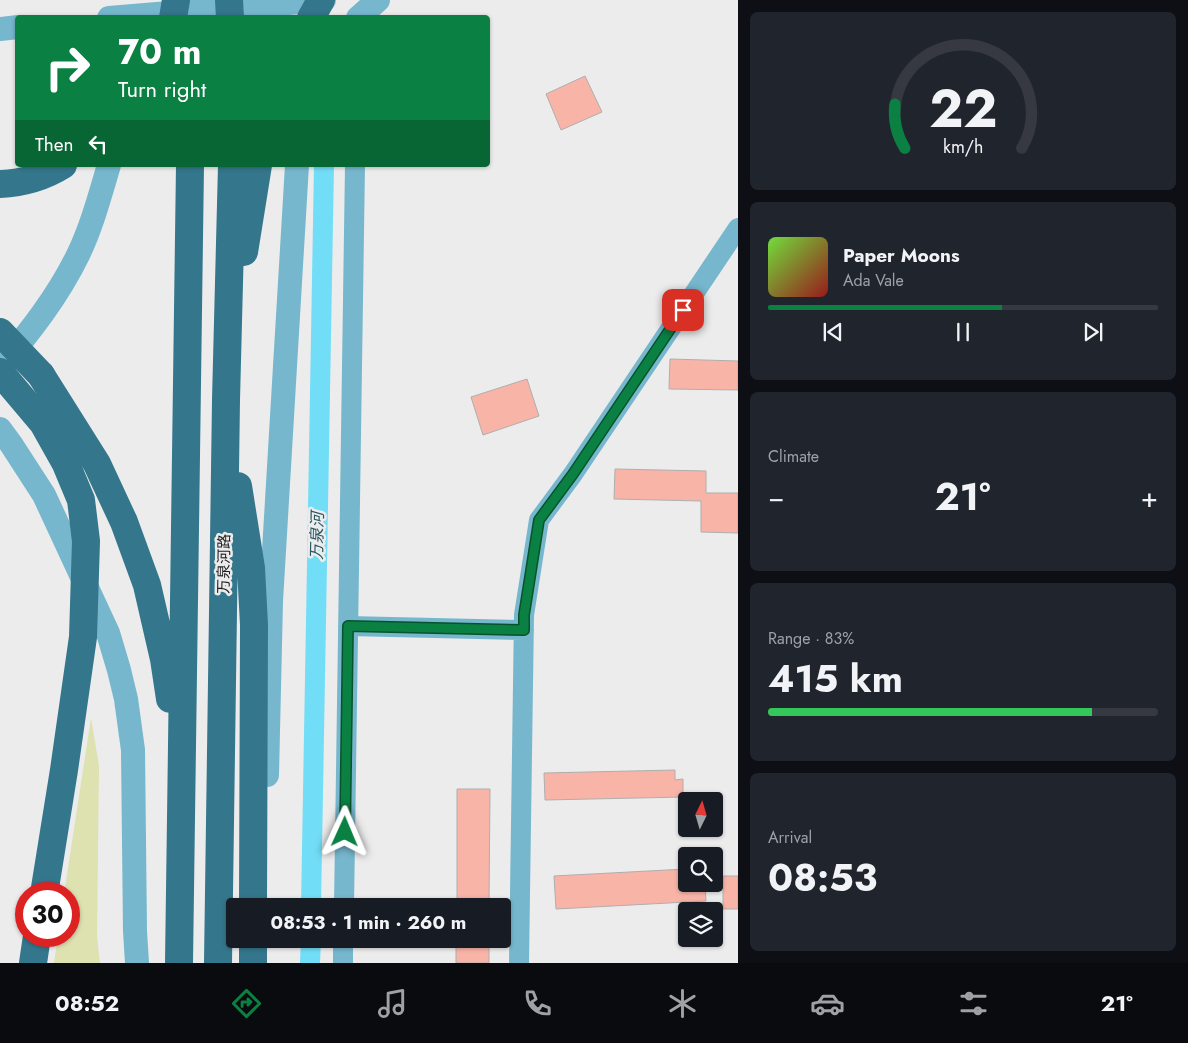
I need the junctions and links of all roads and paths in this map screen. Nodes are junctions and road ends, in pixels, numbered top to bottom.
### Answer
1 (176, 0) edge
2 (190, 0) edge
3 (230, 0) edge
4 (323, 0) edge
5 (380, 0) edge
6 (123, 12) edge
7 (174, 15) edge
8 (190, 15) edge
9 (230, 15) edge
10 (312, 15) edge
11 (362, 15) edge
12 (374, 15) edge
13 (15, 27) edge
14 (0, 29) edge
15 (59, 167) edge
16 (108, 167) edge
17 (190, 167) edge
18 (232, 167) edge
19 (258, 167) edge
20 (297, 167) edge
21 (355, 167) edge
22 (0, 184) edge
23 (738, 228) edge
24 (0, 332) edge
25 (227, 347) junction
26 (0, 367) edge
27 (0, 372) edge
28 (226, 400) junction
29 (0, 429) edge
30 (348, 626) junction
31 (524, 630) junction
32 (182, 778) junction
33 (46, 882) edge
34 (253, 898) edge
35 (264, 898) edge
36 (344, 898) edge
37 (35, 947) edge
38 (254, 948) edge
39 (263, 948) edge
40 (343, 948) edge
41 (33, 963) edge
42 (137, 963) edge
43 (180, 963) edge
44 (218, 963) edge
45 (254, 963) edge
46 (262, 963) edge
47 (343, 963) edge
48 (519, 963) edge

1 - 7 highway, bridge
2 - 8 highway
3 - 9 highway, bridge
4 - 6 street
4 - 10 highway, bridge
5 - 11 street
5 - 12 street
13 - 14 street
15 - 22 highway
16 - 26 street
17 - 32 highway
18 - 25 highway, 万泉河路
19 - 25 highway
20 - 35 street
21 - 30 street
23 - 31 street
24 - 32 highway, bridge
25 - 28 highway, 万泉河路
27 - 33 highway, bridge
28 - 34 highway
28 - 44 highway, 万泉河路
29 - 42 street
30 - 31 street
30 - 36 street
31 - 48 street
32 - 43 highway
37 - 41 highway
38 - 45 highway
39 - 46 street
40 - 47 street

